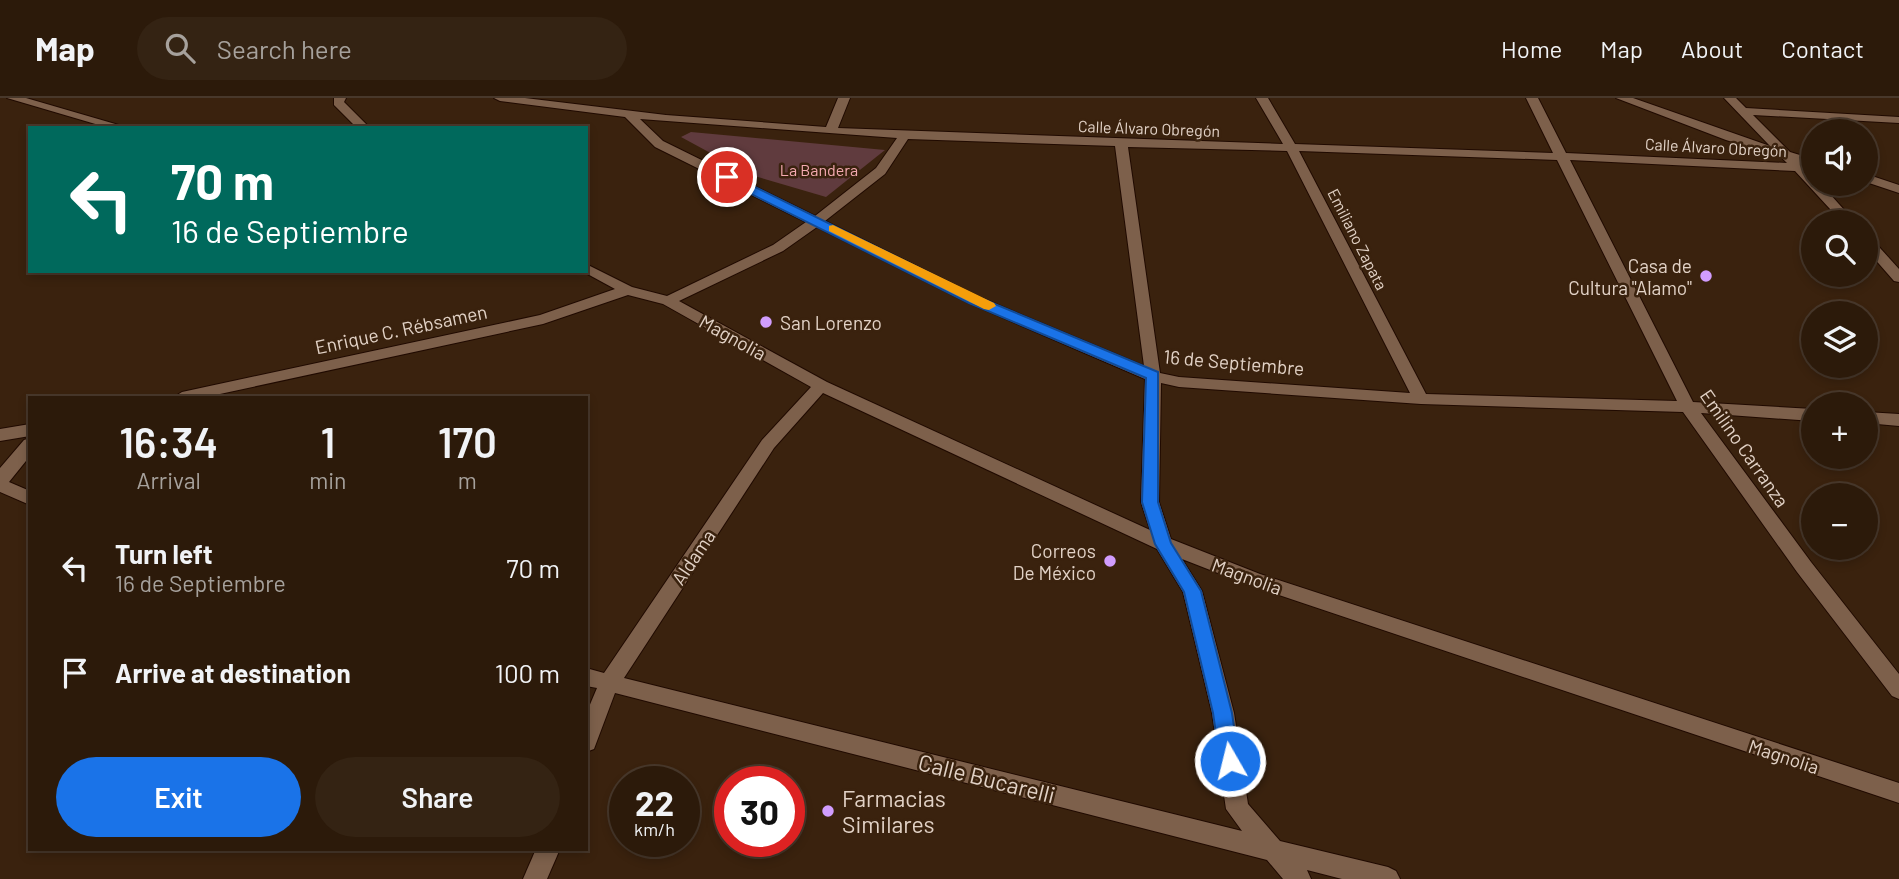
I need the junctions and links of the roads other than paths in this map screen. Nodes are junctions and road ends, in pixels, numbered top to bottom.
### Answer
1 (13, 98) edge
2 (340, 98) edge
3 (500, 98) edge
4 (844, 98) edge
5 (1262, 98) edge
6 (1532, 98) edge
7 (1622, 98) edge
8 (1730, 98) edge
9 (1743, 111) junction
10 (630, 116) junction
11 (1899, 120) edge
12 (116, 126) edge
13 (362, 126) edge
14 (831, 130) junction
15 (904, 136) junction
16 (1121, 143) junction
17 (1291, 148) junction
18 (1563, 155) junction
19 (1786, 155) junction
20 (1801, 159) edge
21 (1799, 167) joint
22 (1878, 182) edge
23 (1899, 188) edge
24 (1826, 196) edge
25 (1838, 210) edge
26 (817, 221) junction
27 (1878, 254) edge
28 (588, 269) edge
29 (1899, 278) edge
30 (626, 290) junction
31 (668, 301) junction
32 (1153, 376) junction
33 (821, 386) junction
34 (187, 396) edge
35 (1421, 398) junction
36 (1688, 407) junction
37 (1801, 414) edge
38 (1878, 419) edge
39 (1899, 420) edge
40 (28, 430) edge
41 (0, 435) edge
42 (28, 446) edge
43 (0, 480) edge
44 (0, 485) edge
45 (28, 498) edge
46 (1163, 544) junction
47 (588, 678) edge
48 (609, 683) junction
49 (1899, 690) edge
50 (588, 737) edge
51 (1899, 793) edge
52 (1270, 849) junction
53 (547, 851) edge
54 (535, 879) edge
55 (1299, 879) edge
56 (1388, 879) edge

1 - 12 street
2 - 13 street
3 - 10 street, Calle Álvaro Obregón
4 - 14 street
5 - 17 street, Emiliano Zapata
6 - 18 street, Emilino Carranza
7 - 19 street
8 - 9 street
9 - 11 street
9 - 19 street
10 - 14 street, Calle Álvaro Obregón
10 - 26 street, 16 de Septiembre
14 - 15 street, Calle Álvaro Obregón
15 - 16 street, Calle Álvaro Obregón
15 - 26 street
16 - 17 street, Calle Álvaro Obregón
16 - 32 street
17 - 18 street, Calle Álvaro Obregón
17 - 35 street, Emiliano Zapata
18 - 21 street, Calle Álvaro Obregón
18 - 36 street, Emilino Carranza
19 - 20 street
19 - 21 street
22 - 23 street
24 - 25 street
26 - 31 street
26 - 32 street, 16 de Septiembre
27 - 29 street
28 - 30 street, Magnolia
30 - 31 street, Magnolia
30 - 34 street, Enrique C. Rébsamen
31 - 33 street, Magnolia
32 - 35 street, 16 de Septiembre
32 - 46 street
33 - 46 street, Magnolia
33 - 48 street, Aldama
35 - 36 street, 16 de Septiembre
36 - 37 street, 16 de Septiembre
36 - 49 street, Emilino Carranza
38 - 39 street
40 - 41 street
42 - 43 street
44 - 45 street
46 - 51 street, Magnolia
46 - 52 street
47 - 48 street, Calle Bucarelli
48 - 50 street, Aldama
48 - 52 street, Calle Bucarelli
52 - 55 street
52 - 56 street, Calle Bucarelli
53 - 54 street

